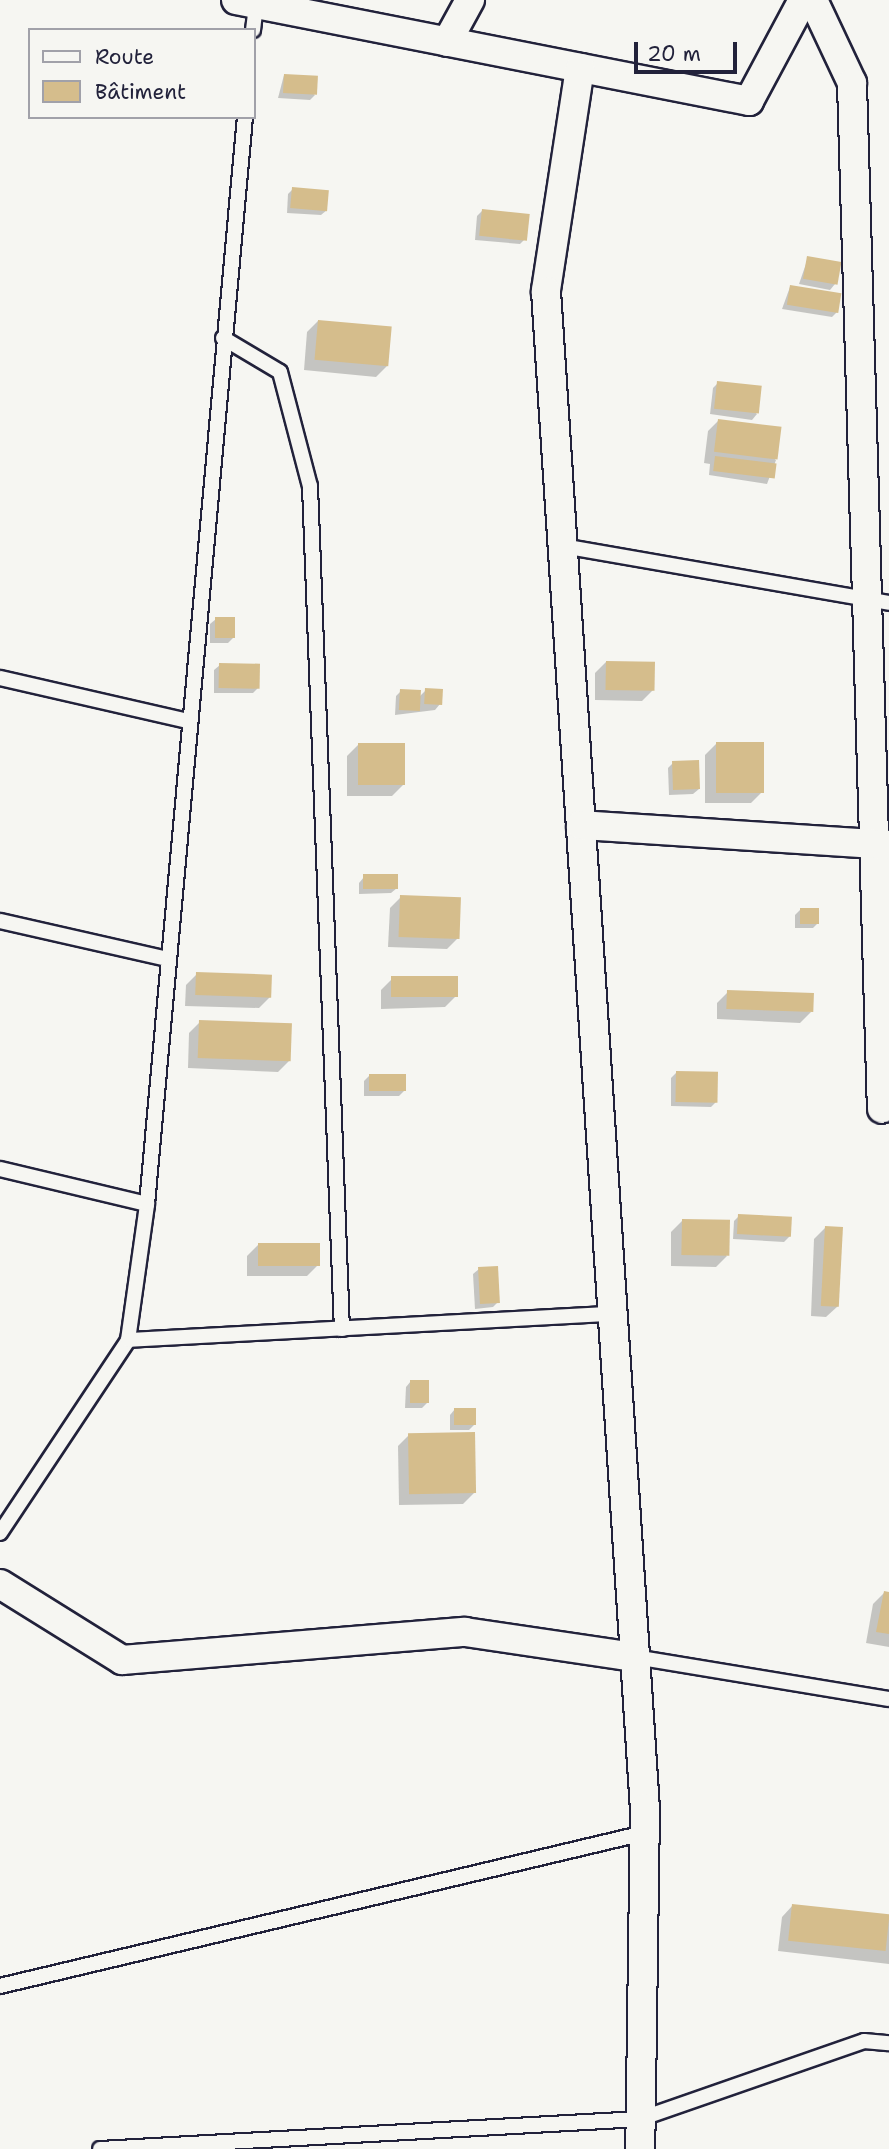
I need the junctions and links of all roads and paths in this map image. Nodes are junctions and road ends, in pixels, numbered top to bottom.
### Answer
1 (470, 0) edge
2 (803, 0) edge
3 (813, 0) edge
4 (249, 11) edge
5 (447, 42) junction
6 (580, 68) junction
7 (245, 119) edge
8 (223, 338) junction
9 (563, 546) junction
10 (879, 601) edge
11 (0, 678) edge
12 (188, 721) junction
13 (581, 825) junction
14 (882, 844) edge
15 (0, 921) edge
16 (167, 959) junction
17 (882, 1109) dead end
18 (0, 1168) edge
19 (146, 1204) junction
20 (613, 1314) junction
21 (342, 1329) junction
22 (128, 1340) junction
23 (0, 1533) edge
24 (0, 1584) edge
25 (635, 1657) junction
26 (889, 1699) edge
27 (645, 1833) junction
28 (0, 1986) edge
29 (889, 2043) edge
30 (640, 2119) junction
31 (100, 2149) edge
32 (640, 2149) edge

1 - 5 street
2 - 6 street
3 - 10 street
4 - 5 street
5 - 6 street
6 - 9 street
7 - 8 lane
8 - 12 lane
8 - 21 lane
9 - 10 lane
9 - 13 street
10 - 14 street
11 - 12 lane
12 - 16 lane
13 - 14 street
13 - 20 street
14 - 17 street
15 - 16 lane
16 - 19 lane
18 - 19 lane
19 - 22 lane
20 - 21 lane
20 - 25 street
21 - 22 lane
22 - 23 lane
24 - 25 street
25 - 26 lane
25 - 27 street
27 - 28 lane
27 - 30 street
29 - 30 lane
30 - 31 lane
30 - 32 street

